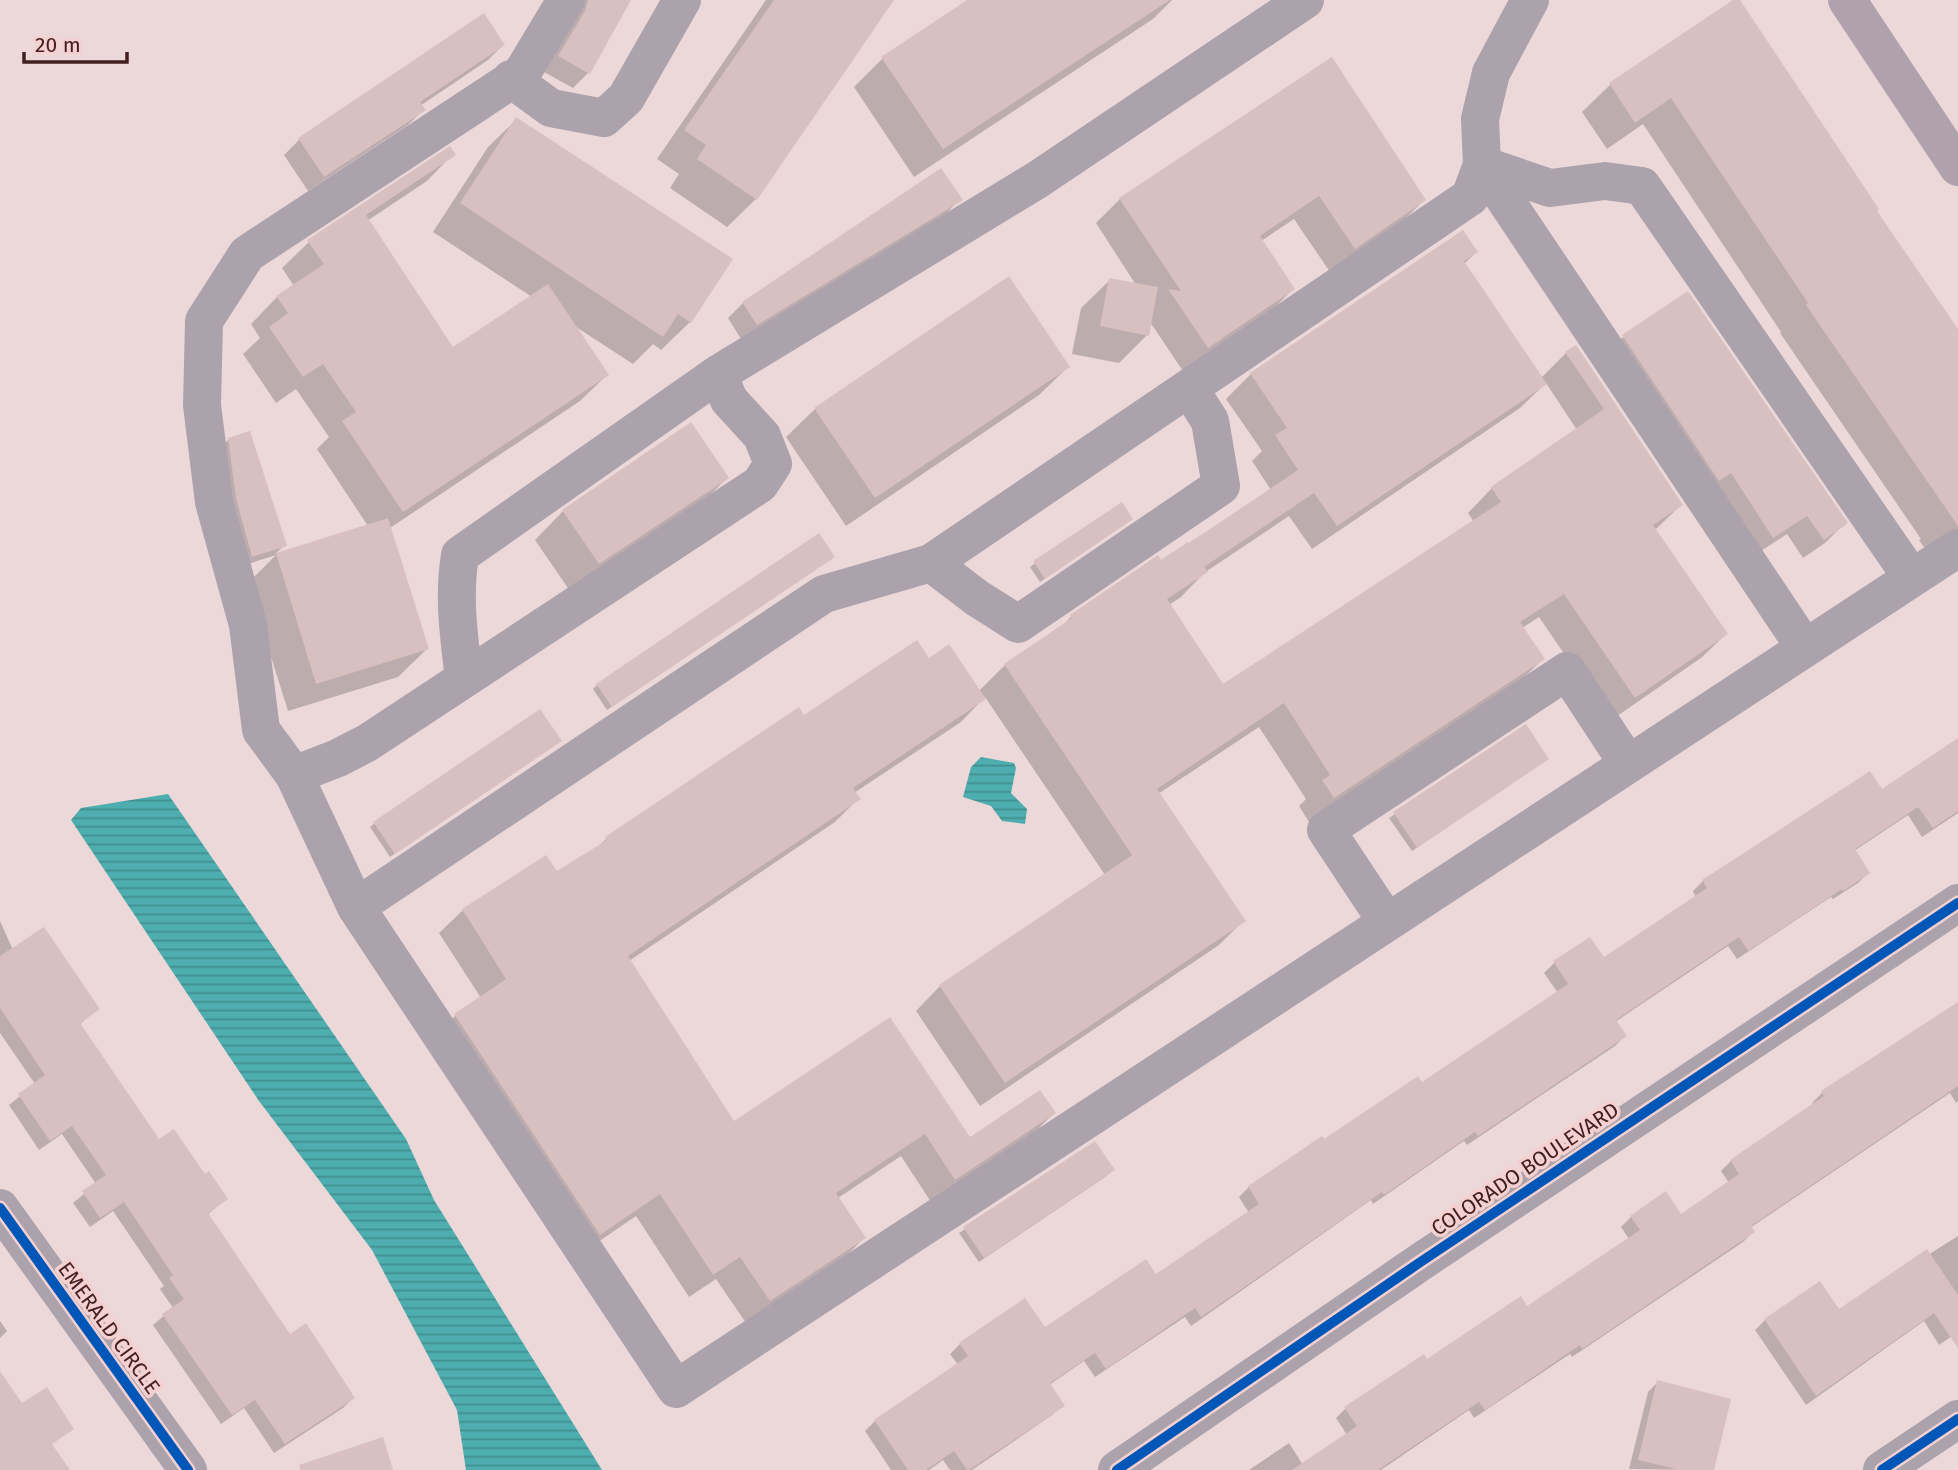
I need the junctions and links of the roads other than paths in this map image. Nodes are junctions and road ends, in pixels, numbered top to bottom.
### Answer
1 (566, 0) edge
2 (682, 0) edge
3 (1304, 0) edge
4 (1530, 0) edge
5 (1847, 0) edge
6 (511, 79) junction
7 (1482, 165) junction
8 (1958, 167) edge
9 (718, 374) junction
10 (1189, 388) junction
11 (1958, 548) edge
12 (932, 563) junction
13 (1912, 578) junction
14 (1805, 648) junction
15 (464, 679) junction
16 (1628, 764) junction
17 (294, 775) junction
18 (1958, 903) edge
19 (356, 907) junction
20 (1387, 922) junction
21 (0, 1208) edge
22 (1958, 1419) edge
23 (188, 1470) edge
24 (1116, 1470) edge
25 (1882, 1470) edge

1 - 6 street
2 - 6 street
3 - 9 street
4 - 7 street
5 - 8 main road
6 - 17 street
7 - 10 street
7 - 13 street
7 - 14 street
9 - 15 street
9 - 15 street
10 - 12 street
10 - 12 street
11 - 13 street
12 - 19 street
13 - 14 street
14 - 16 street
15 - 17 street
16 - 20 street
16 - 20 street
17 - 19 street
18 - 24 street, COLORADO BOULEVARD
19 - 20 street
21 - 23 street, EMERALD CIRCLE
22 - 25 street

